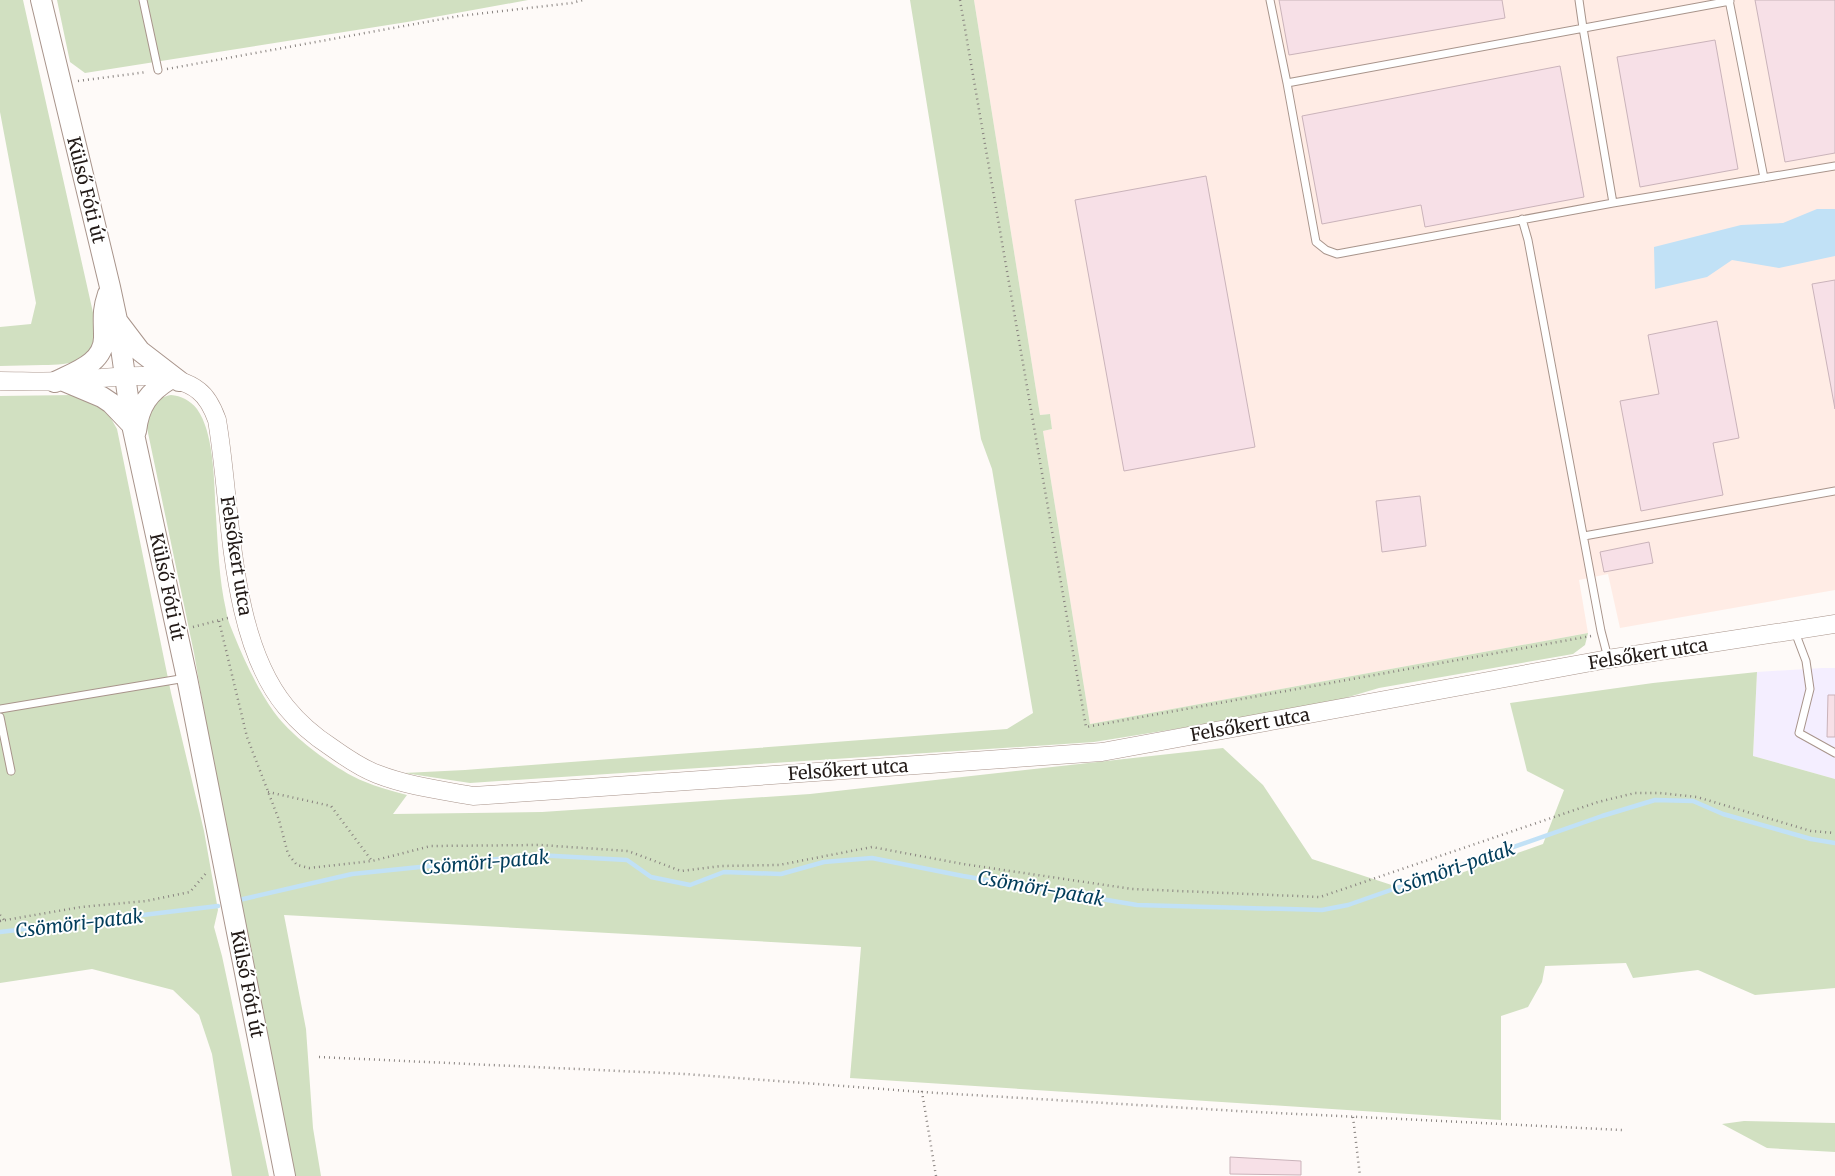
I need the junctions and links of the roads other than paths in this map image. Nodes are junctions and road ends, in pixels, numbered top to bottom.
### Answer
1 (41, 0) edge
2 (143, 0) edge
3 (1270, 0) edge
4 (1579, 0) edge
5 (1729, 1) edge
6 (1584, 28) junction
7 (158, 70) road end
8 (1287, 83) junction
9 (1835, 166) edge
10 (1764, 178) junction
11 (1613, 203) junction
12 (1522, 219) junction
13 (110, 287) junction
14 (117, 320) junction
15 (124, 377) junction
16 (175, 380) junction
17 (0, 381) edge
18 (59, 381) junction
19 (133, 431) junction
20 (1835, 491) edge
21 (1584, 536) junction
22 (1835, 624) edge
23 (1795, 632) junction
24 (1608, 659) junction
25 (187, 678) junction
26 (0, 709) edge
27 (0, 717) edge
28 (1835, 753) edge
29 (11, 771) dead end
30 (285, 1176) edge

1 - 13 main road, Külső Fóti út
2 - 7 lane
3 - 8 lane
4 - 6 lane
5 - 6 lane
5 - 10 lane
6 - 8 lane
6 - 11 lane
8 - 12 lane
9 - 10 lane
10 - 11 lane
11 - 12 lane
12 - 21 lane
13 - 14 main road, Külső Fóti út
13 - 18 main road
14 - 15 main road, Külső Fóti út
14 - 16 main road
15 - 16 street, Felsőkert utca
15 - 18 street, Felsőkert utca
15 - 19 main road, Külső Fóti út
16 - 19 main road
16 - 24 street, Felsőkert utca
17 - 18 street, Felsőkert utca
18 - 19 main road
19 - 25 main road, Külső Fóti út
20 - 21 lane
21 - 24 lane
22 - 23 street, Felsőkert utca
23 - 24 street, Felsőkert utca
23 - 28 lane
25 - 26 lane
25 - 30 main road, Külső Fóti út
27 - 29 lane

